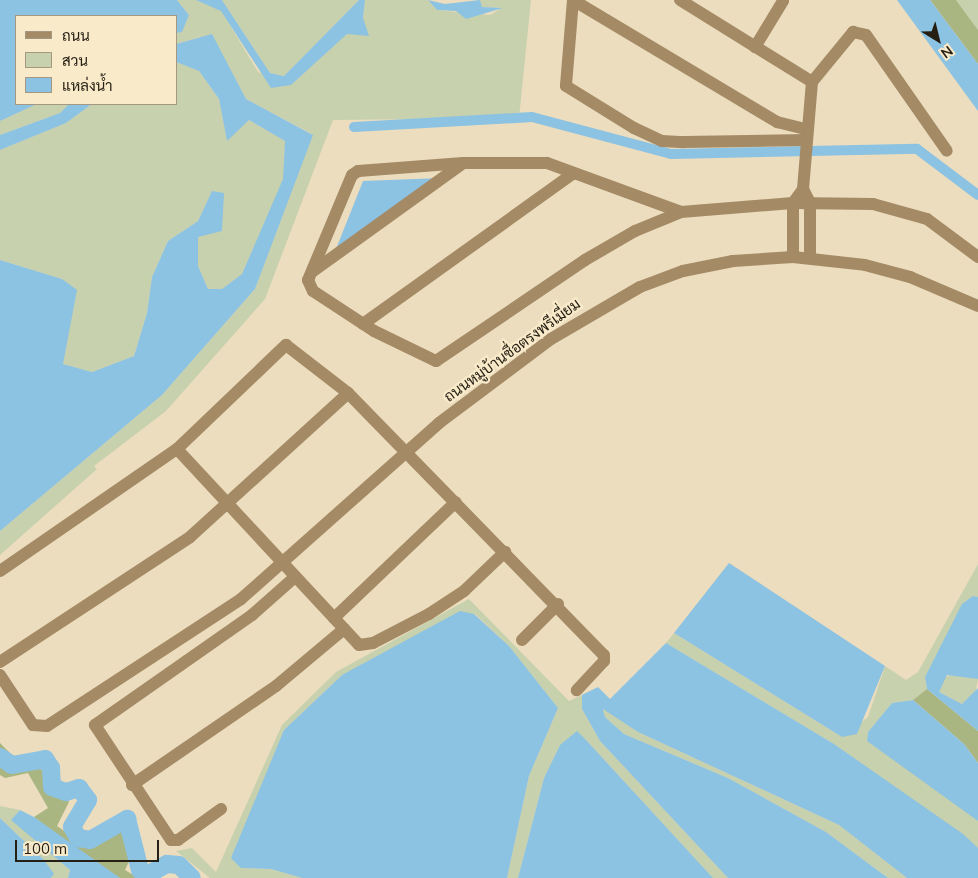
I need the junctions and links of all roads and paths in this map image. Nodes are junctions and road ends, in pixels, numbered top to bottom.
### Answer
1 (573, 0) edge
2 (680, 0) edge
3 (783, 1) edge
4 (701, 5) edge
5 (755, 47) junction
6 (812, 82) junction
7 (784, 125) junction
8 (806, 137) junction
9 (782, 142) junction
10 (948, 151) dead end
11 (463, 163) junction
12 (574, 173) junction
13 (803, 189) junction
14 (793, 203) junction
15 (810, 203) junction
16 (659, 206) junction
17 (681, 212) junction
18 (635, 231) junction
19 (793, 257) junction
20 (978, 257) edge
21 (810, 258) junction
22 (312, 272) junction
23 (978, 306) edge
24 (363, 324) junction
25 (348, 393) junction
26 (177, 449) junction
27 (405, 450) junction
28 (456, 502) junction
29 (228, 505) junction
30 (505, 552) junction
31 (283, 564) junction
32 (0, 571) edge
33 (296, 578) junction
34 (558, 604) junction
35 (334, 618) junction
36 (344, 629) junction
37 (522, 640) dead end
38 (0, 662) edge
39 (0, 675) edge
40 (577, 690) dead end
41 (132, 785) junction
42 (221, 809) dead end

1 - 7 street
1 - 9 street
2 - 4 street
3 - 5 street
4 - 5 street
5 - 6 street
6 - 8 street
6 - 10 street
7 - 8 street
7 - 9 street
8 - 9 street
8 - 13 street
11 - 12 street
11 - 22 street
11 - 22 street
12 - 16 street
12 - 24 street
13 - 14 street
13 - 15 street
14 - 15 street
14 - 17 street
14 - 19 street
15 - 20 street
15 - 21 street
16 - 17 street
16 - 18 street
17 - 18 street
18 - 24 street
19 - 21 street, ถนนหมู่บ้านซื่อตรงพรีเมี่ยม
19 - 27 street, ถนนหมู่บ้านซื่อตรงพรีเมี่ยม
21 - 23 street, ถนนหมู่บ้านซื่อตรงพรีเมี่ยม
22 - 24 street
25 - 26 street
25 - 27 street
25 - 29 street
26 - 29 street
26 - 32 street
27 - 28 street
27 - 31 street, ถนนหมู่บ้านซื่อตรงพรีเมี่ยม
28 - 30 street
28 - 35 street
29 - 31 street
29 - 38 street
30 - 34 street
30 - 36 street
31 - 33 street
31 - 39 street, ถนนหมู่บ้านซื่อตรงพรีเมี่ยม
33 - 35 street
33 - 41 street
34 - 37 street
34 - 40 street
35 - 36 street
36 - 41 street
41 - 42 street

